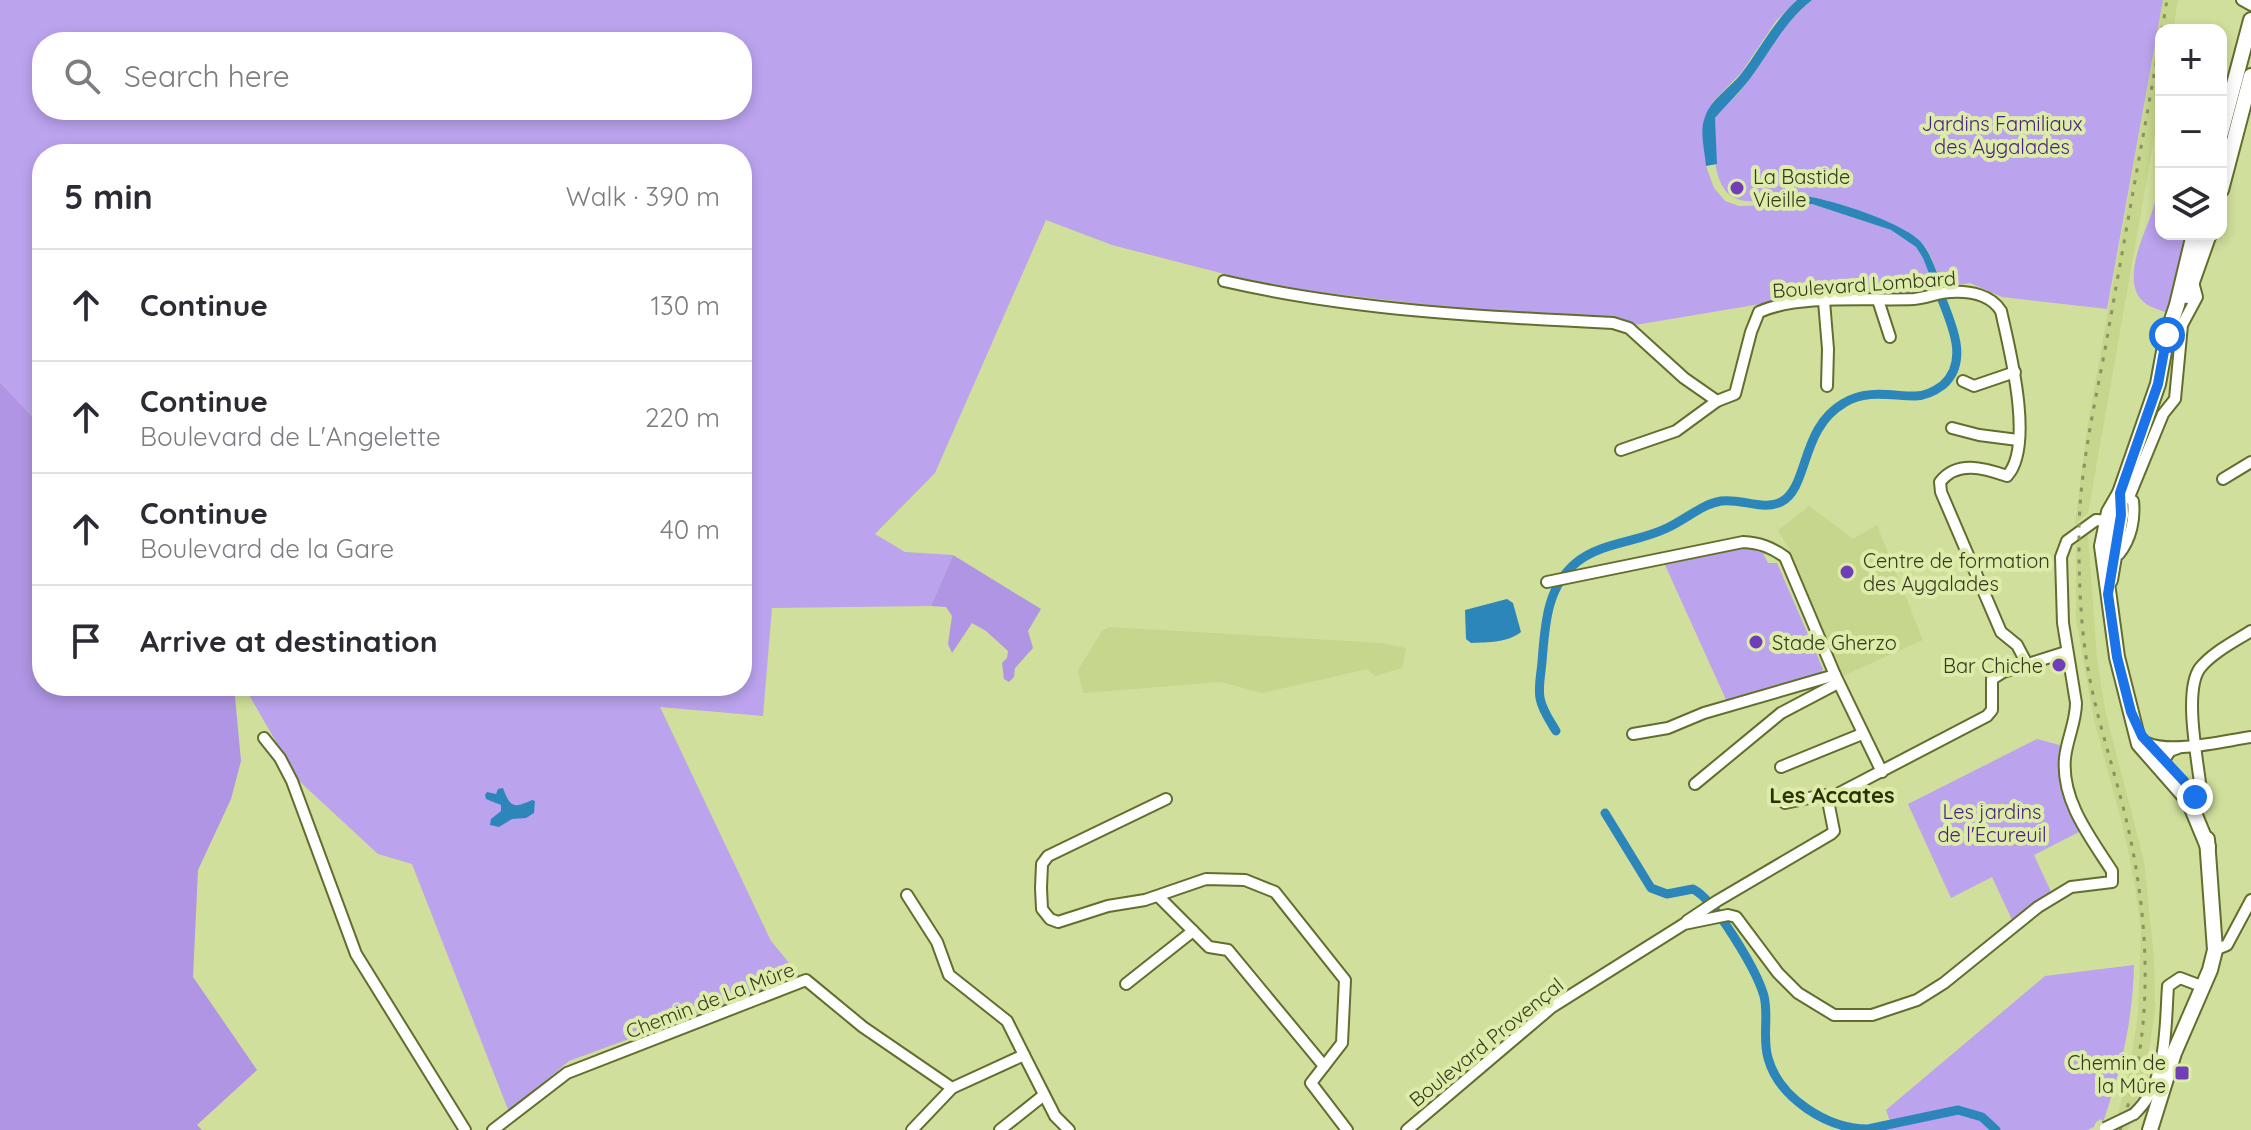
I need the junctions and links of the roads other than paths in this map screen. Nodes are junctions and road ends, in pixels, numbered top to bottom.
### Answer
1 (2242, 0) edge
2 (2251, 5) edge
3 (2251, 20) edge
4 (2251, 76) edge
5 (2227, 110) edge
6 (2227, 168) edge
7 (2193, 240) edge
8 (2207, 240) edge
9 (1224, 281) dead end
10 (1878, 300) junction
11 (1824, 301) junction
12 (2182, 309) junction
13 (1890, 337) dead end
14 (2015, 372) junction
15 (1963, 381) dead end
16 (1827, 386) dead end
17 (1717, 401) junction
18 (1952, 428) dead end
19 (2018, 440) junction
20 (1621, 450) dead end
21 (2251, 462) edge
22 (2223, 479) dead end
23 (2125, 495) junction
24 (2121, 515) junction
25 (2106, 521) junction
26 (2114, 554) junction
27 (1547, 582) dead end
28 (2108, 594) junction
29 (2251, 631) edge
30 (2066, 652) junction
31 (2027, 664) junction
32 (1836, 679) junction
33 (2131, 712) junction
34 (1633, 734) dead end
35 (1862, 734) junction
36 (2251, 737) edge
37 (264, 738) dead end
38 (2147, 743) junction
39 (2197, 745) junction
40 (2184, 746) junction
41 (2164, 760) junction
42 (1781, 767) dead end
43 (1882, 772) junction
44 (1695, 784) dead end
45 (2184, 791) junction
46 (1830, 798) junction
47 (1166, 799) dead end
48 (1785, 803) dead end
49 (907, 895) dead end
50 (1159, 897) junction
51 (2250, 903) edge
52 (1706, 914) junction
53 (1193, 931) junction
54 (2215, 950) junction
55 (1126, 984) dead end
56 (2201, 986) junction
57 (2183, 1037) junction
58 (1024, 1055) junction
59 (1324, 1066) junction
60 (952, 1088) junction
61 (1044, 1095) junction
62 (2103, 1129) edge
63 (465, 1130) edge
64 (493, 1130) edge
65 (912, 1130) edge
66 (1000, 1130) edge
67 (1069, 1130) edge
68 (1347, 1130) edge
69 (1407, 1130) edge
70 (2148, 1130) edge
71 (2158, 1130) edge

1 - 2 street
3 - 5 main road
4 - 6 main road
7 - 12 main road
8 - 12 main road
9 - 17 street
10 - 11 street, Boulevard Lombard
10 - 13 street
10 - 14 street, Boulevard Lombard
11 - 16 street
11 - 17 street, Boulevard Lombard
12 - 23 main road
12 - 23 street
14 - 15 street
14 - 19 street, Boulevard Lombard
17 - 20 street
18 - 19 street
19 - 31 street, Boulevard Lombard
21 - 22 street
23 - 24 main road
23 - 25 main road
23 - 26 street
24 - 25 street
24 - 26 main road
25 - 26 street
25 - 28 main road
25 - 30 street
26 - 28 main road
27 - 32 street
28 - 33 main road
29 - 39 street
30 - 31 street
30 - 52 street, Boulevard Provençal
31 - 43 street
32 - 34 street
32 - 35 street
32 - 44 street
33 - 38 main road
33 - 45 main road
35 - 42 street
35 - 43 street
36 - 39 street
37 - 63 street
38 - 40 street
38 - 41 main road
39 - 40 street
39 - 45 street
40 - 41 street
41 - 45 street
41 - 45 main road
43 - 46 street
45 - 54 main road
46 - 48 street
46 - 52 street
47 - 50 street
49 - 58 street
50 - 53 street
50 - 59 street
51 - 54 street
52 - 69 street, Boulevard Provençal
53 - 55 street
53 - 59 street
54 - 56 main road
56 - 57 main road
56 - 62 street, bridge
57 - 70 main road
57 - 71 main road
58 - 60 street
58 - 61 street
59 - 68 street
60 - 64 street, Chemin de La Mûre
60 - 65 street
61 - 66 street
61 - 67 street

